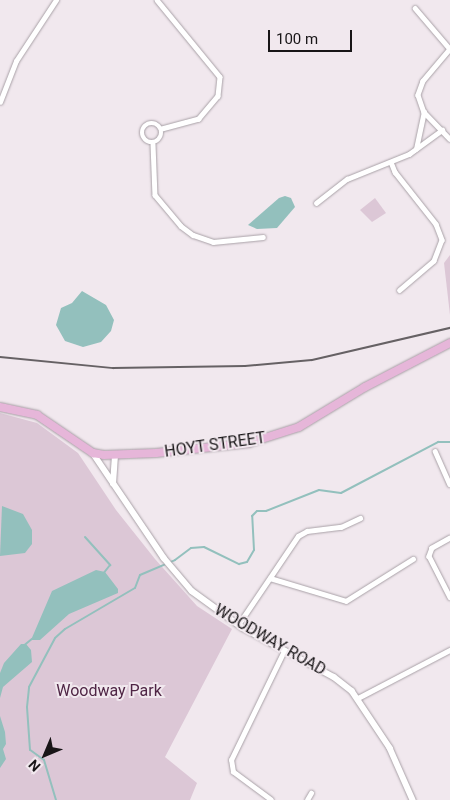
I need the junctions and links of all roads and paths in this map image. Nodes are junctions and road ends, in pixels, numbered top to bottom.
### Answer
1 (56, 0) edge
2 (157, 0) edge
3 (415, 8) dead end
4 (450, 49) edge
5 (0, 102) edge
6 (424, 112) junction
7 (161, 129) junction
8 (442, 130) junction
9 (450, 139) edge
10 (153, 144) junction
11 (416, 149) junction
12 (391, 162) junction
13 (316, 203) dead end
14 (263, 238) dead end
15 (400, 290) dead end
16 (450, 343) edge
17 (0, 407) edge
18 (435, 451) dead end
19 (93, 453) junction
20 (115, 457) junction
21 (450, 484) edge
22 (114, 486) junction
23 (360, 518) dead end
24 (450, 538) edge
25 (413, 559) dead end
26 (270, 578) junction
27 (450, 597) edge
28 (238, 625) junction
29 (450, 650) edge
30 (284, 651) junction
31 (358, 698) junction
32 (311, 793) dead end
33 (271, 800) edge
34 (307, 800) edge
35 (413, 800) edge

1 - 5 street
2 - 7 street
3 - 4 street
4 - 6 street
6 - 8 street
6 - 11 street
7 - 10 street
7 - 10 street
8 - 9 street
8 - 11 street
10 - 14 street
11 - 12 street
12 - 13 street
12 - 15 street
16 - 20 main road, HOYT STREET
17 - 19 main road, HOYT STREET
18 - 21 street
19 - 20 main road, HOYT STREET
19 - 22 street, WOODWAY ROAD
20 - 22 street
22 - 28 street, WOODWAY ROAD
23 - 26 street
24 - 27 street
25 - 26 street
26 - 28 street
28 - 30 street, WOODWAY ROAD
29 - 31 street
30 - 31 street, WOODWAY ROAD
30 - 33 street
31 - 35 street, WOODWAY ROAD
32 - 34 street

